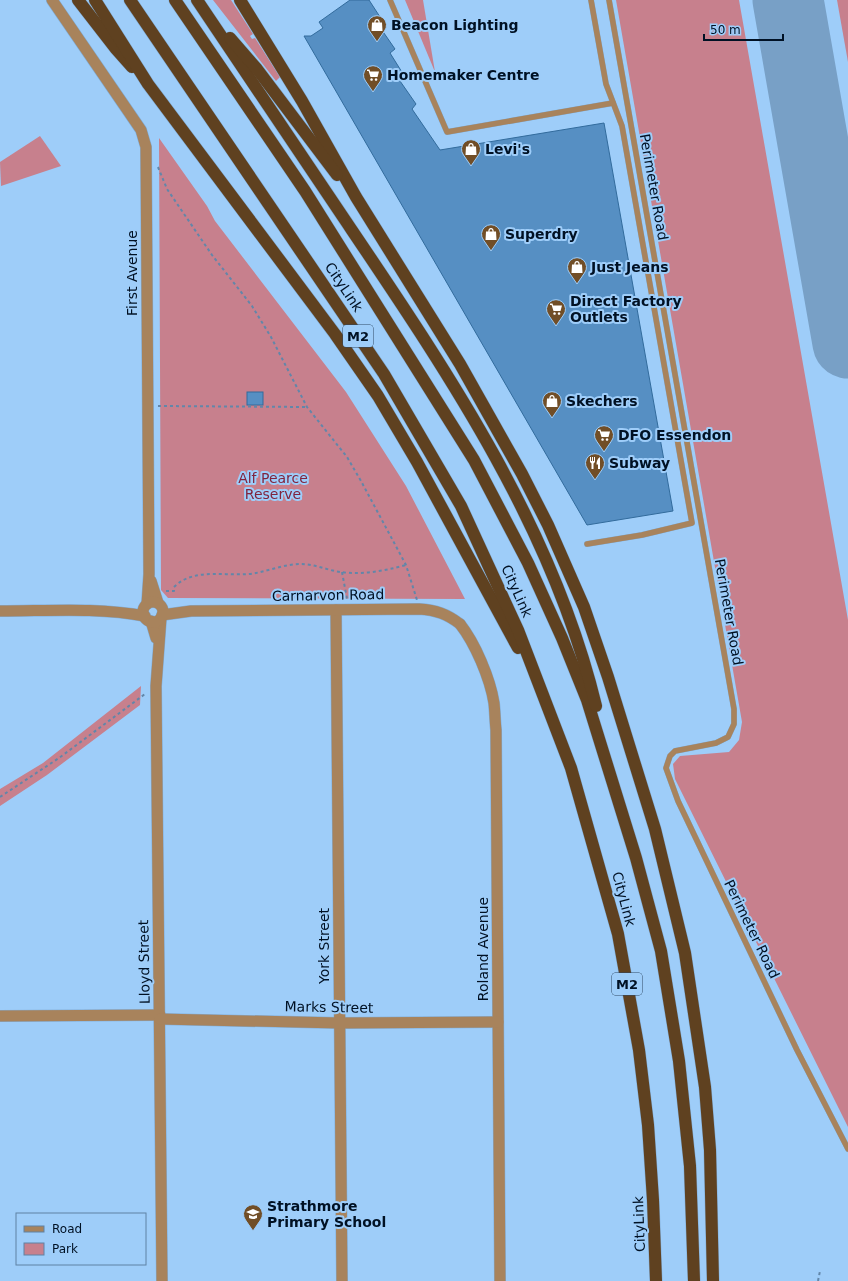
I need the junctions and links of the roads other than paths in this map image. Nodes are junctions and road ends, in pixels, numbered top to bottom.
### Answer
1 (52, 0) edge
2 (78, 0) edge
3 (95, 0) edge
4 (130, 0) edge
5 (175, 0) edge
6 (197, 0) edge
7 (240, 0) edge
8 (390, 0) edge
9 (591, 0) edge
10 (609, 0) edge
11 (207, 14) junction
12 (148, 84) junction
13 (613, 103) junction
14 (356, 198) junction
15 (586, 544) dead end
16 (149, 574) junction
17 (336, 610) junction
18 (0, 611) edge
19 (154, 611) junction
20 (460, 624) joint
21 (544, 696) junction
22 (612, 774) junction
23 (0, 1016) edge
24 (160, 1017) junction
25 (498, 1022) junction
26 (339, 1023) junction
27 (848, 1149) edge
28 (162, 1281) edge
29 (342, 1281) edge
30 (500, 1281) edge
31 (656, 1281) edge
32 (694, 1281) edge
33 (712, 1281) edge

1 - 16 street, First Avenue
2 - 12 highway
3 - 12 highway
4 - 21 highway, CityLink / M2
5 - 22 highway, CityLink / M2
6 - 11 highway
7 - 14 highway
8 - 13 lane
9 - 13 lane
10 - 27 lane, Perimeter Road
11 - 14 highway
11 - 22 highway
12 - 21 highway
13 - 15 lane
14 - 33 highway
16 - 19 street, First Avenue
16 - 19 street, First Avenue
17 - 19 street, Carnarvon Road
17 - 20 street, Carnarvon Road
17 - 26 street, York Street
18 - 19 street, Carnarvon Road
19 - 24 street, Lloyd Street
20 - 25 street, Roland Avenue
21 - 31 highway, CityLink / M2
22 - 32 highway, CityLink / M2
23 - 24 street, Marks Street
24 - 26 street, Marks Street
24 - 28 street, Lloyd Street
25 - 26 street, Marks Street
25 - 30 street, Roland Avenue
26 - 29 street, York Street

